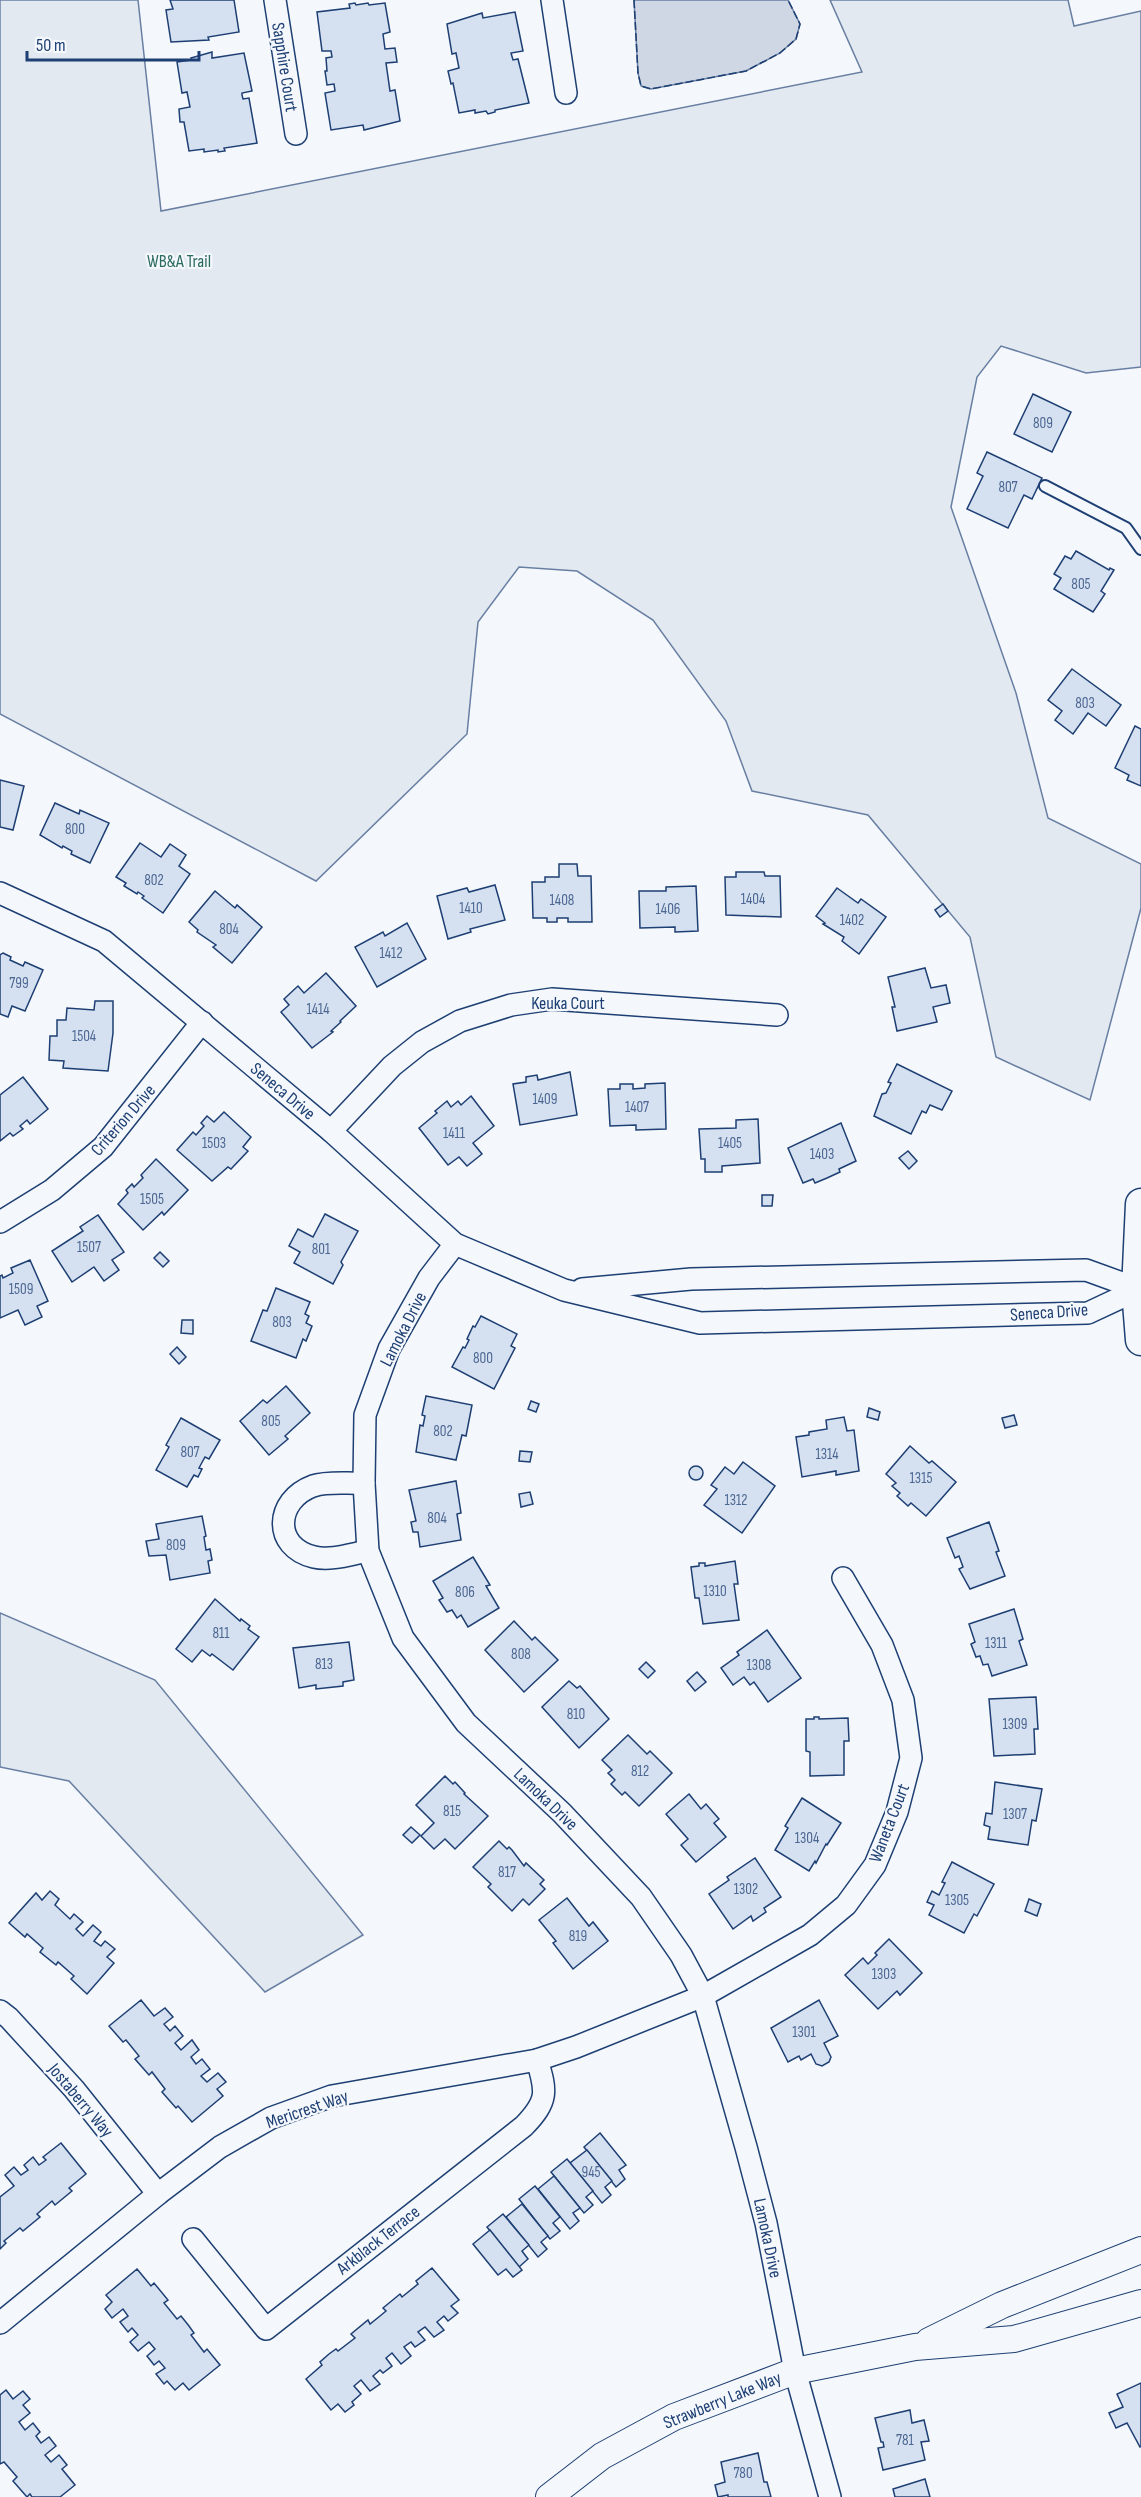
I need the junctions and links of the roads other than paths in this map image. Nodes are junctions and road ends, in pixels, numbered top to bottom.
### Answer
1 (275, 0) edge
2 (552, 0) edge
3 (567, 93) dead end
4 (296, 134) dead end
5 (1045, 486) dead end
6 (1141, 549) edge
7 (0, 893) edge
8 (777, 1015) dead end
9 (202, 1022) junction
10 (331, 1131) junction
11 (1141, 1204) edge
12 (0, 1222) edge
13 (454, 1244) junction
14 (564, 1290) junction
15 (1139, 1290) edge
16 (1141, 1340) edge
17 (364, 1483) junction
18 (368, 1551) junction
19 (843, 1578) dead end
20 (703, 1996) junction
21 (0, 2011) edge
22 (537, 2060) junction
23 (158, 2194) junction
24 (193, 2239) dead end
25 (1141, 2250) edge
26 (1141, 2303) edge
27 (0, 2323) edge
28 (915, 2347) junction
29 (795, 2371) junction
30 (549, 2497) edge
31 (831, 2497) edge

1 - 4 street, Sapphire Court
2 - 3 street
5 - 6 lane
7 - 9 street, Seneca Drive
8 - 10 street, Keuka Court
9 - 10 street, Seneca Drive
9 - 12 street, Criterion Drive
10 - 13 street, Seneca Drive
11 - 15 main road
13 - 14 street, Seneca Drive
13 - 17 street, Lamoka Drive
14 - 15 street, Seneca Drive
14 - 15 street, Seneca Drive
15 - 16 main road
17 - 18 street, Lamoka Drive
17 - 18 street
18 - 20 street, Lamoka Drive
19 - 20 street, Waneta Court
20 - 22 street, Mericrest Way
20 - 29 street, Lamoka Drive
21 - 23 street, Jostaberry Way
22 - 23 street, Mericrest Way
22 - 24 street, Arkblack Terrace
23 - 27 street, Mericrest Way
25 - 28 street, Strawberry Lake Way
26 - 28 street, Strawberry Lake Way
28 - 29 street, Strawberry Lake Way
29 - 30 street, Strawberry Lake Way
29 - 31 street, Lamoka Drive

